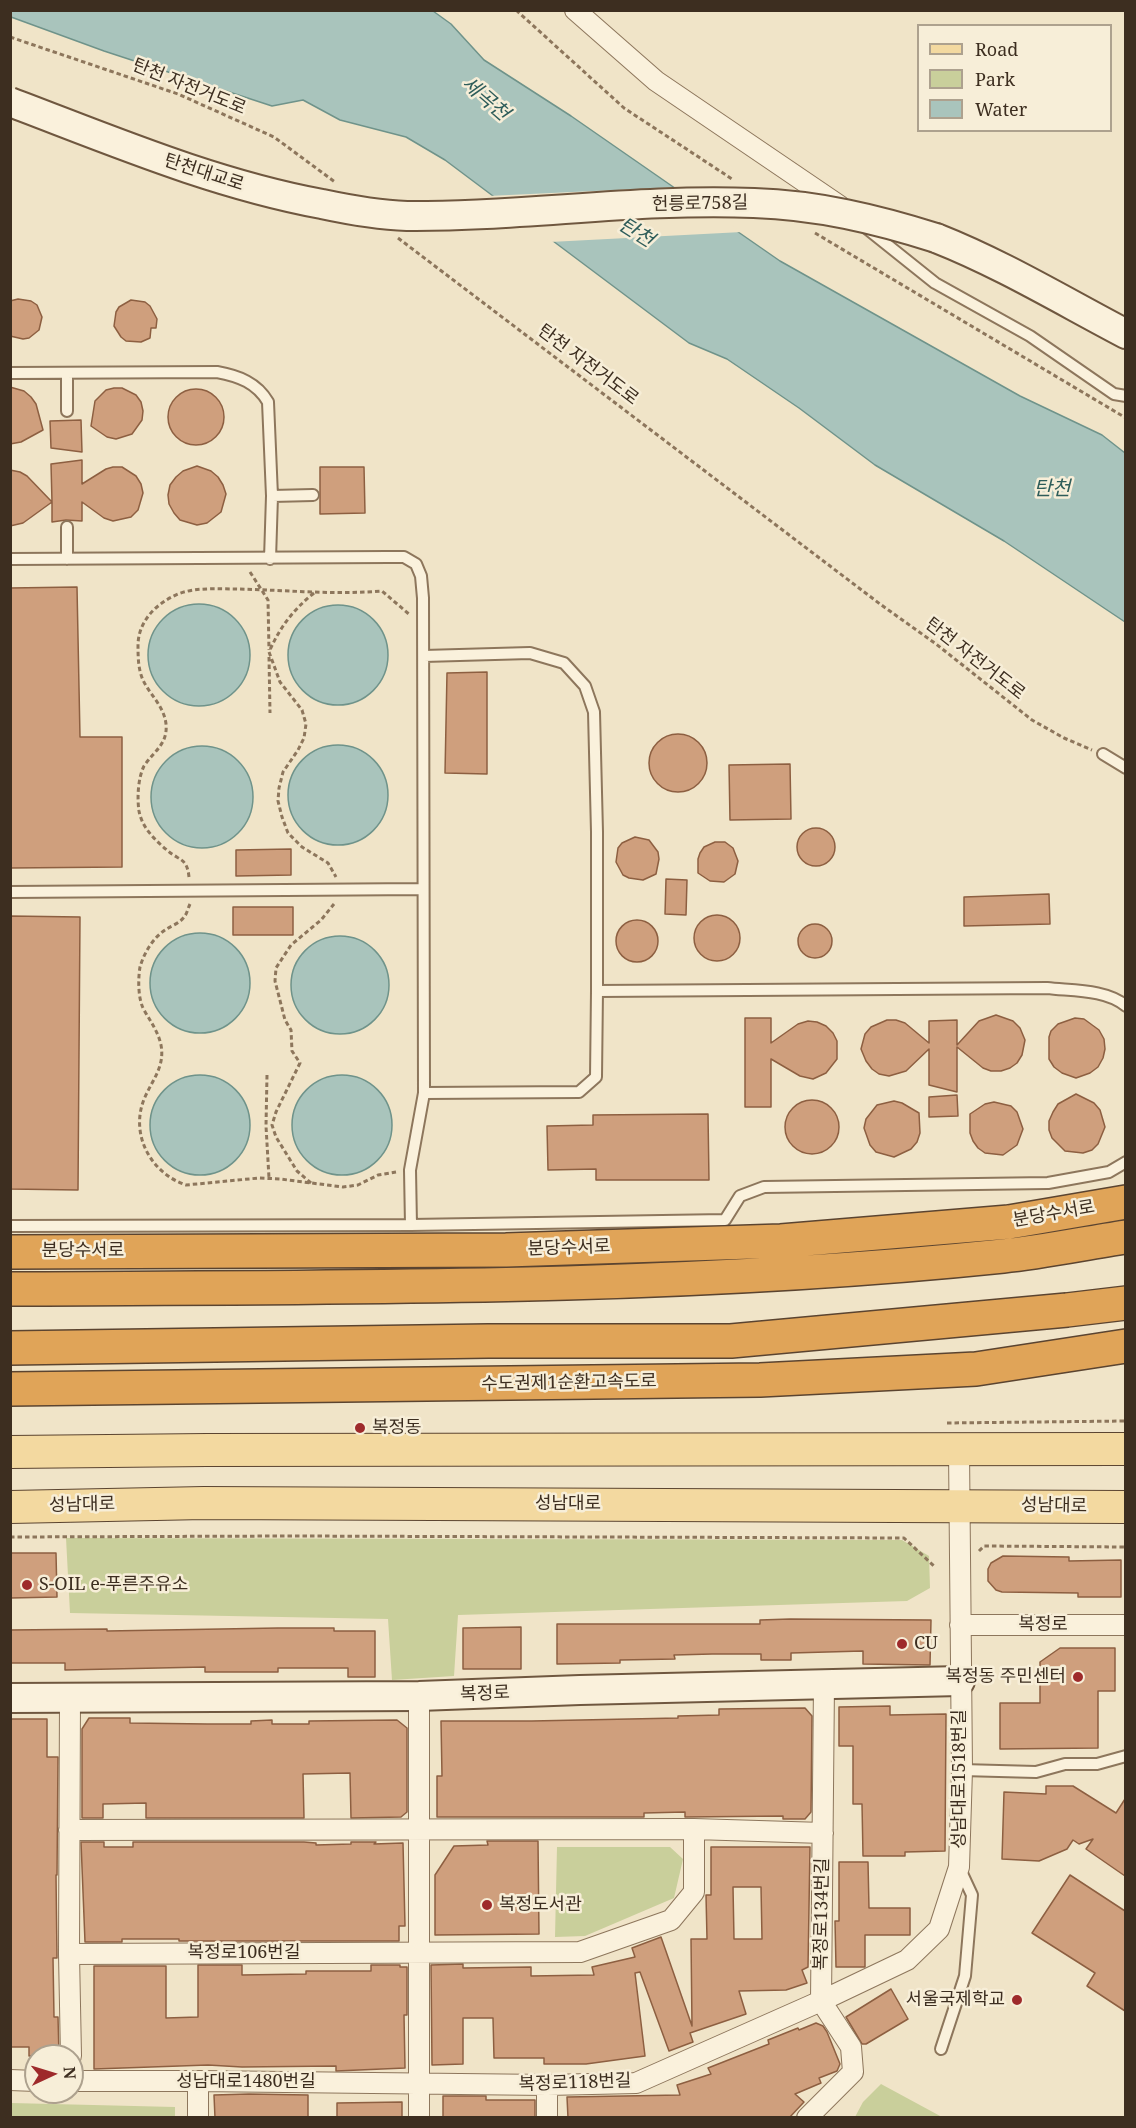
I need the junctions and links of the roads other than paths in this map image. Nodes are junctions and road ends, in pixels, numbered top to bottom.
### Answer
1 (575, 10) edge
2 (10, 102) edge
3 (840, 206) joint
4 (400, 225) joint
5 (1125, 334) edge
6 (10, 374) edge
7 (67, 374) junction
8 (1125, 396) edge
9 (67, 411) dead end
10 (313, 495) dead end
11 (272, 496) junction
12 (67, 527) dead end
13 (10, 559) edge
14 (68, 559) junction
15 (270, 559) junction
16 (424, 656) junction
17 (1103, 754) road end
18 (1125, 768) edge
19 (422, 889) junction
20 (10, 892) edge
21 (597, 991) junction
22 (1125, 1006) edge
23 (424, 1093) junction
24 (1125, 1162) edge
25 (1125, 1202) edge
26 (411, 1225) junction
27 (10, 1226) edge
28 (1125, 1237) edge
29 (10, 1252) edge
30 (10, 1289) edge
31 (1125, 1303) edge
32 (1125, 1346) edge
33 (10, 1348) edge
34 (10, 1389) edge
35 (1125, 1449) edge
36 (959, 1450) junction
37 (10, 1452) edge
38 (959, 1505) junction
39 (10, 1506) edge
40 (1125, 1507) edge
41 (960, 1625) junction
42 (1125, 1625) edge
43 (960, 1681) junction
44 (824, 1683) junction
45 (419, 1696) junction
46 (10, 1698) edge
47 (70, 1698) junction
48 (1125, 1756) edge
49 (962, 1770) junction
50 (418, 1829) junction
51 (694, 1829) junction
52 (69, 1830) junction
53 (823, 1833) junction
54 (959, 1867) junction
55 (419, 1953) junction
56 (69, 1954) junction
57 (821, 2001) junction
58 (71, 2044) edge
59 (941, 2049) dead end
60 (84, 2081) edge
61 (198, 2081) junction
62 (420, 2083) junction
63 (547, 2085) junction
64 (198, 2118) edge
65 (419, 2118) edge
66 (547, 2118) edge
67 (807, 2118) edge

1 - 3 street
2 - 4 street, 탄천대교로, bridge
3 - 8 lane
4 - 5 street, 헌릉로758길, bridge
6 - 7 lane
7 - 9 lane
7 - 11 lane
10 - 11 lane
11 - 15 lane
12 - 14 lane
13 - 14 lane
14 - 15 lane
15 - 16 lane
16 - 19 lane
16 - 21 lane
17 - 18 lane
19 - 20 lane
19 - 23 lane
21 - 22 lane
21 - 23 lane
23 - 26 lane
24 - 26 lane
25 - 29 highway, 분당수서로
26 - 27 lane
28 - 30 highway, 분당수서로
31 - 33 highway
32 - 34 highway, 수도권제1순환고속도로
35 - 36 main road
36 - 37 main road
36 - 38 street, 성남대로1518번길
38 - 39 main road, 성남대로
38 - 40 main road, 성남대로
38 - 41 street, 성남대로1518번길
41 - 42 street, 복정로
41 - 43 street, 성남대로1518번길
43 - 44 street, 복정로
43 - 49 street, 성남대로1518번길
44 - 45 street, 복정로
44 - 53 street, 복정로134번길
45 - 47 street, 복정로
45 - 50 street
46 - 47 street, 복정로
47 - 52 street
48 - 49 lane
49 - 54 street, 성남대로1518번길
50 - 51 street
50 - 52 street
50 - 55 street
51 - 53 street
51 - 55 street
52 - 56 street
53 - 57 street, 복정로134번길
54 - 57 street, 성남대로1518번길
54 - 59 lane
55 - 56 street, 복정로106번길
55 - 62 street
56 - 58 street
57 - 63 street, 복정로118번길
57 - 67 street
60 - 61 street, 성남대로1480번길
61 - 62 street, 성남대로1480번길
61 - 64 street
62 - 63 street, 복정로118번길
62 - 65 street
63 - 66 street

